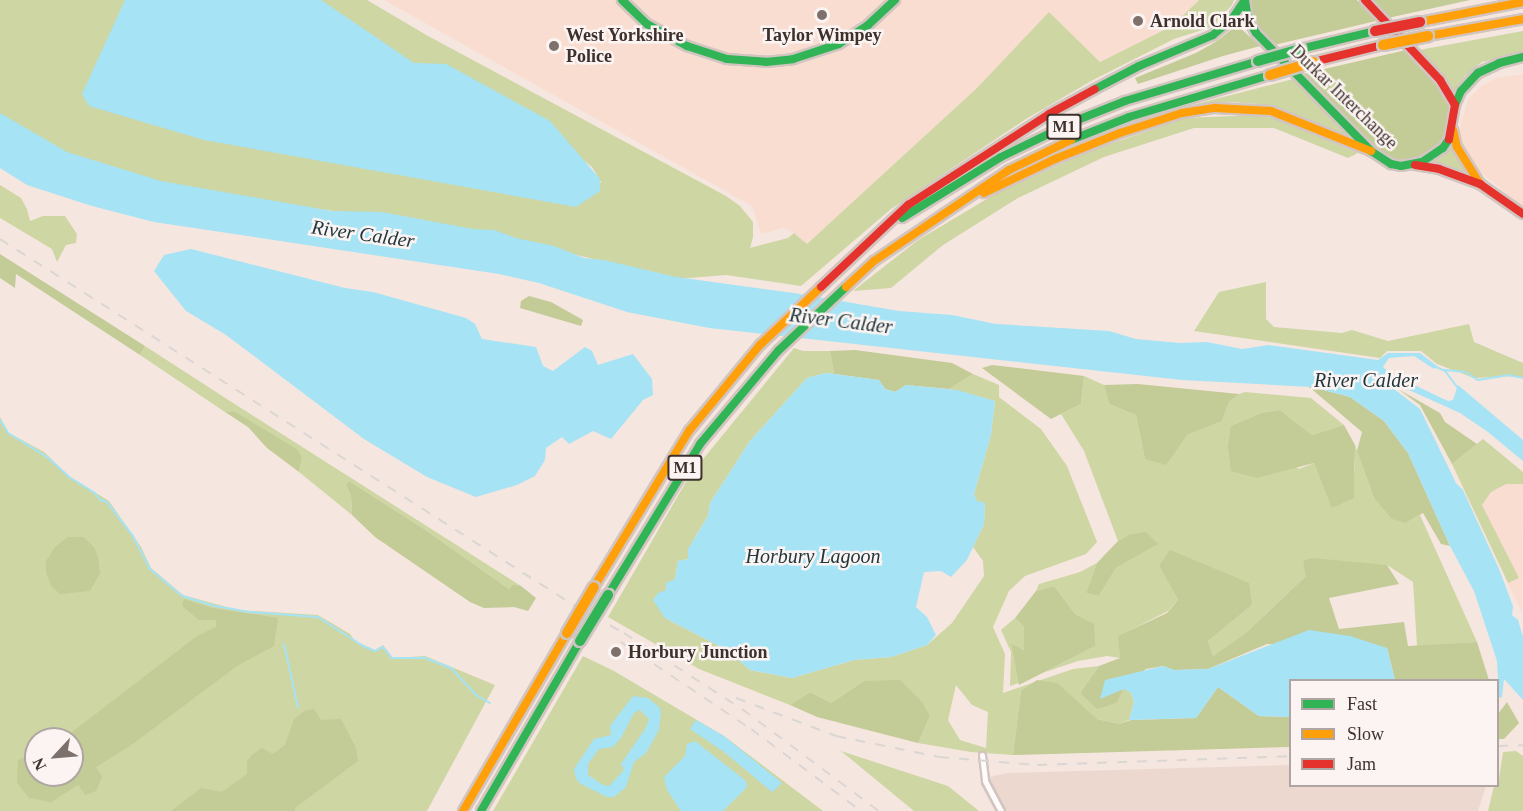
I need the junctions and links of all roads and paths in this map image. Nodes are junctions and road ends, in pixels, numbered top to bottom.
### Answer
1 (622, 0) edge
2 (895, 0) edge
3 (1245, 0) edge
4 (1365, 0) edge
5 (1523, 2) edge
6 (1523, 19) edge
7 (1519, 58) edge
8 (1455, 105) junction
9 (1453, 130) junction
10 (1371, 151) junction
11 (1412, 165) junction
12 (1480, 184) junction
13 (941, 214) junction
14 (1523, 214) edge
15 (886, 228) junction
16 (982, 755) dead end
17 (464, 811) edge
18 (481, 811) edge
19 (1001, 811) edge

1 - 2 main road
3 - 10 main road, Durkar Interchange
3 - 15 main road
4 - 8 main road
5 - 15 main road, M1, bridge
6 - 13 main road, M1, bridge
7 - 8 main road
8 - 9 main road
9 - 11 main road, Durkar Interchange
9 - 12 main road
10 - 11 main road, Durkar Interchange
10 - 13 main road
11 - 12 main road
12 - 14 main road
13 - 18 main road, M1, bridge
15 - 17 main road, M1, bridge
16 - 19 street

